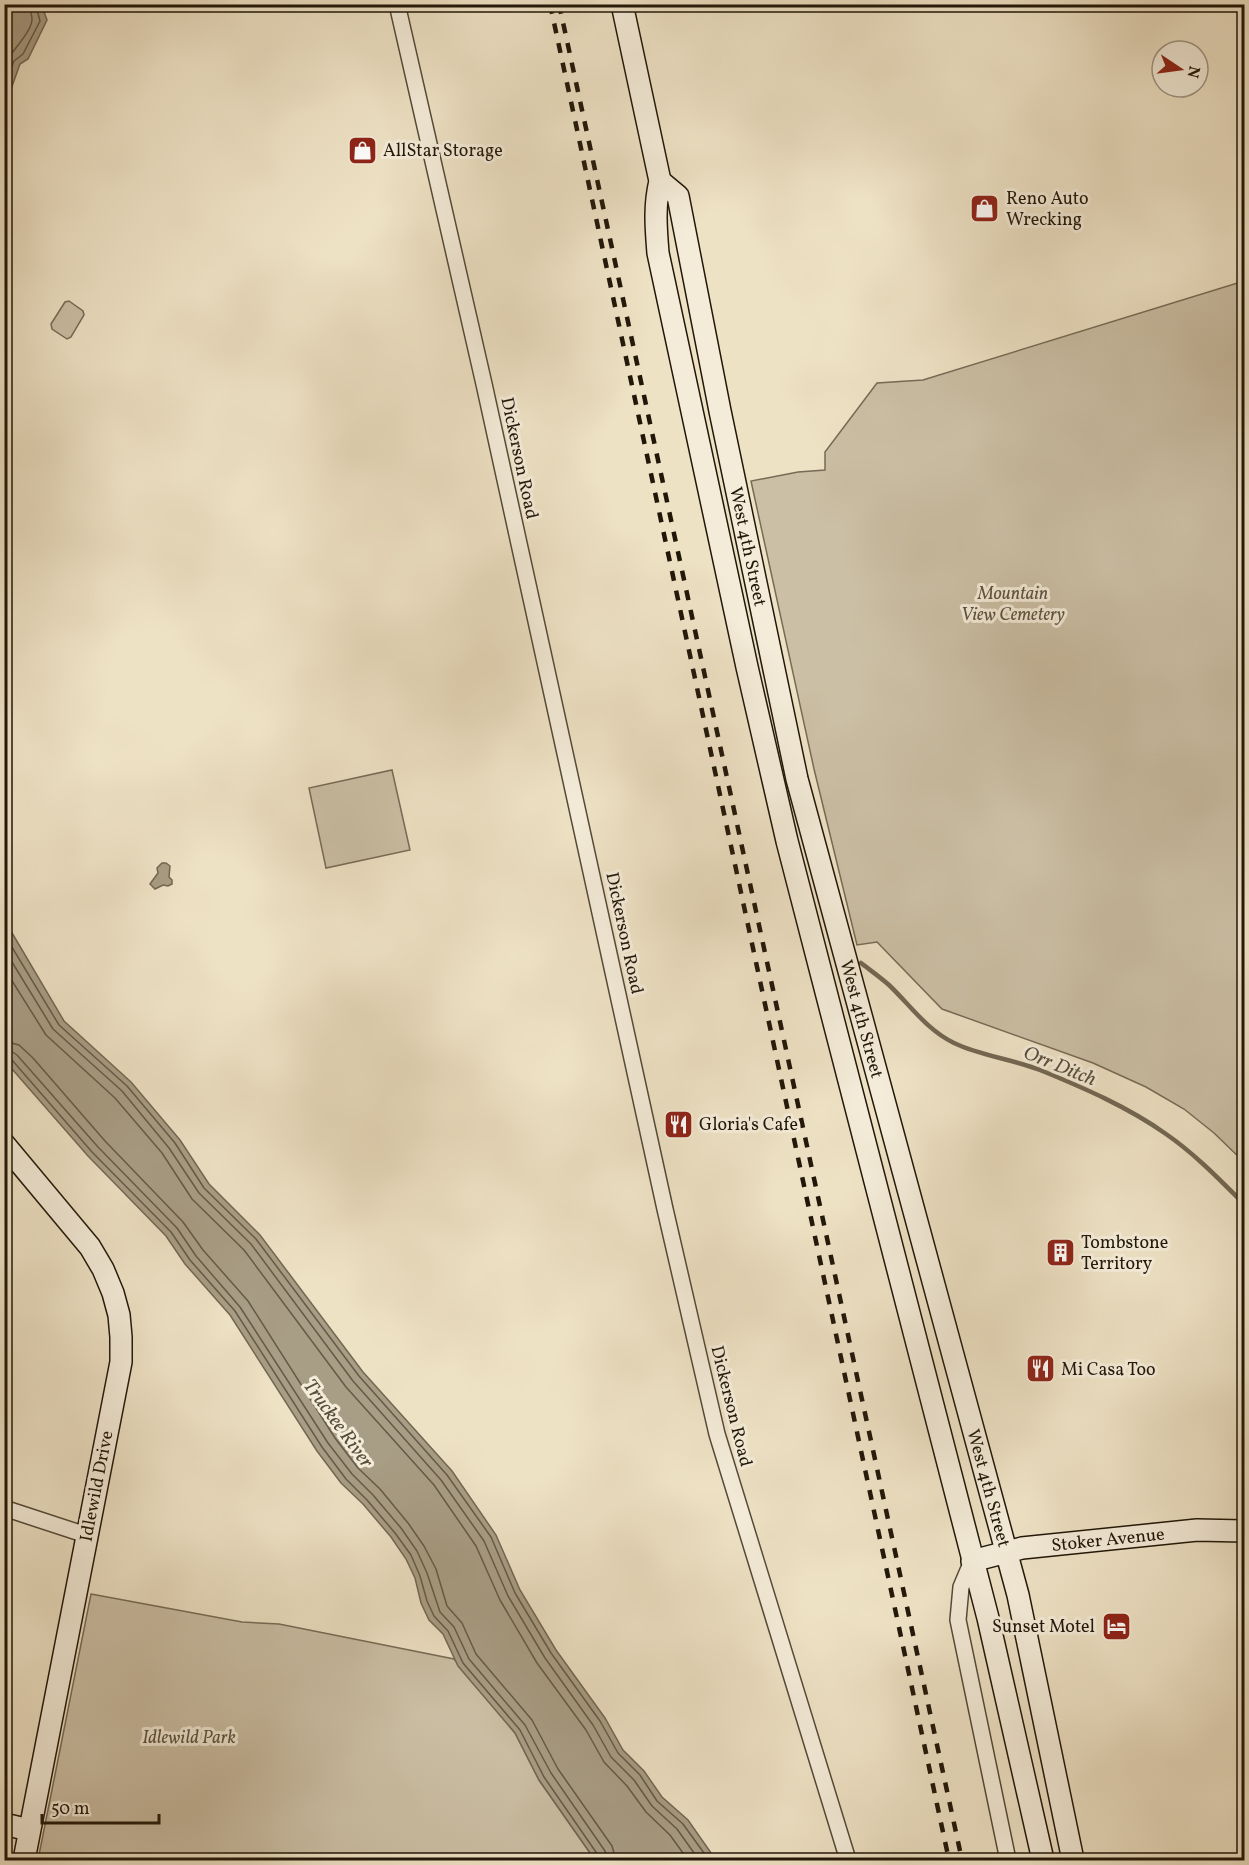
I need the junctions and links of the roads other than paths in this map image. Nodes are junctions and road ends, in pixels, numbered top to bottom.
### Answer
1 (397, 4) edge
2 (622, 4) edge
3 (660, 181) junction
4 (4, 1144) edge
5 (4, 1508) edge
6 (1245, 1531) edge
7 (86, 1535) junction
8 (1006, 1552) junction
9 (972, 1561) junction
10 (4, 1824) edge
11 (29, 1830) junction
12 (24, 1860) edge
13 (848, 1860) edge
14 (1008, 1860) edge
15 (1043, 1860) edge
16 (1073, 1860) edge

1 - 13 street, Dickerson Road
2 - 3 main road, West 4th Street
3 - 8 main road, West 4th Street
3 - 9 main road, West 4th Street
4 - 7 main road, Idlewild Drive
5 - 7 street
6 - 8 main road, Stoker Avenue
7 - 11 main road, Idlewild Drive
8 - 9 main road, Stoker Avenue
8 - 16 main road, West 4th Street
9 - 14 street
9 - 15 main road, West 4th Street
10 - 11 main road
11 - 12 main road, Idlewild Drive

